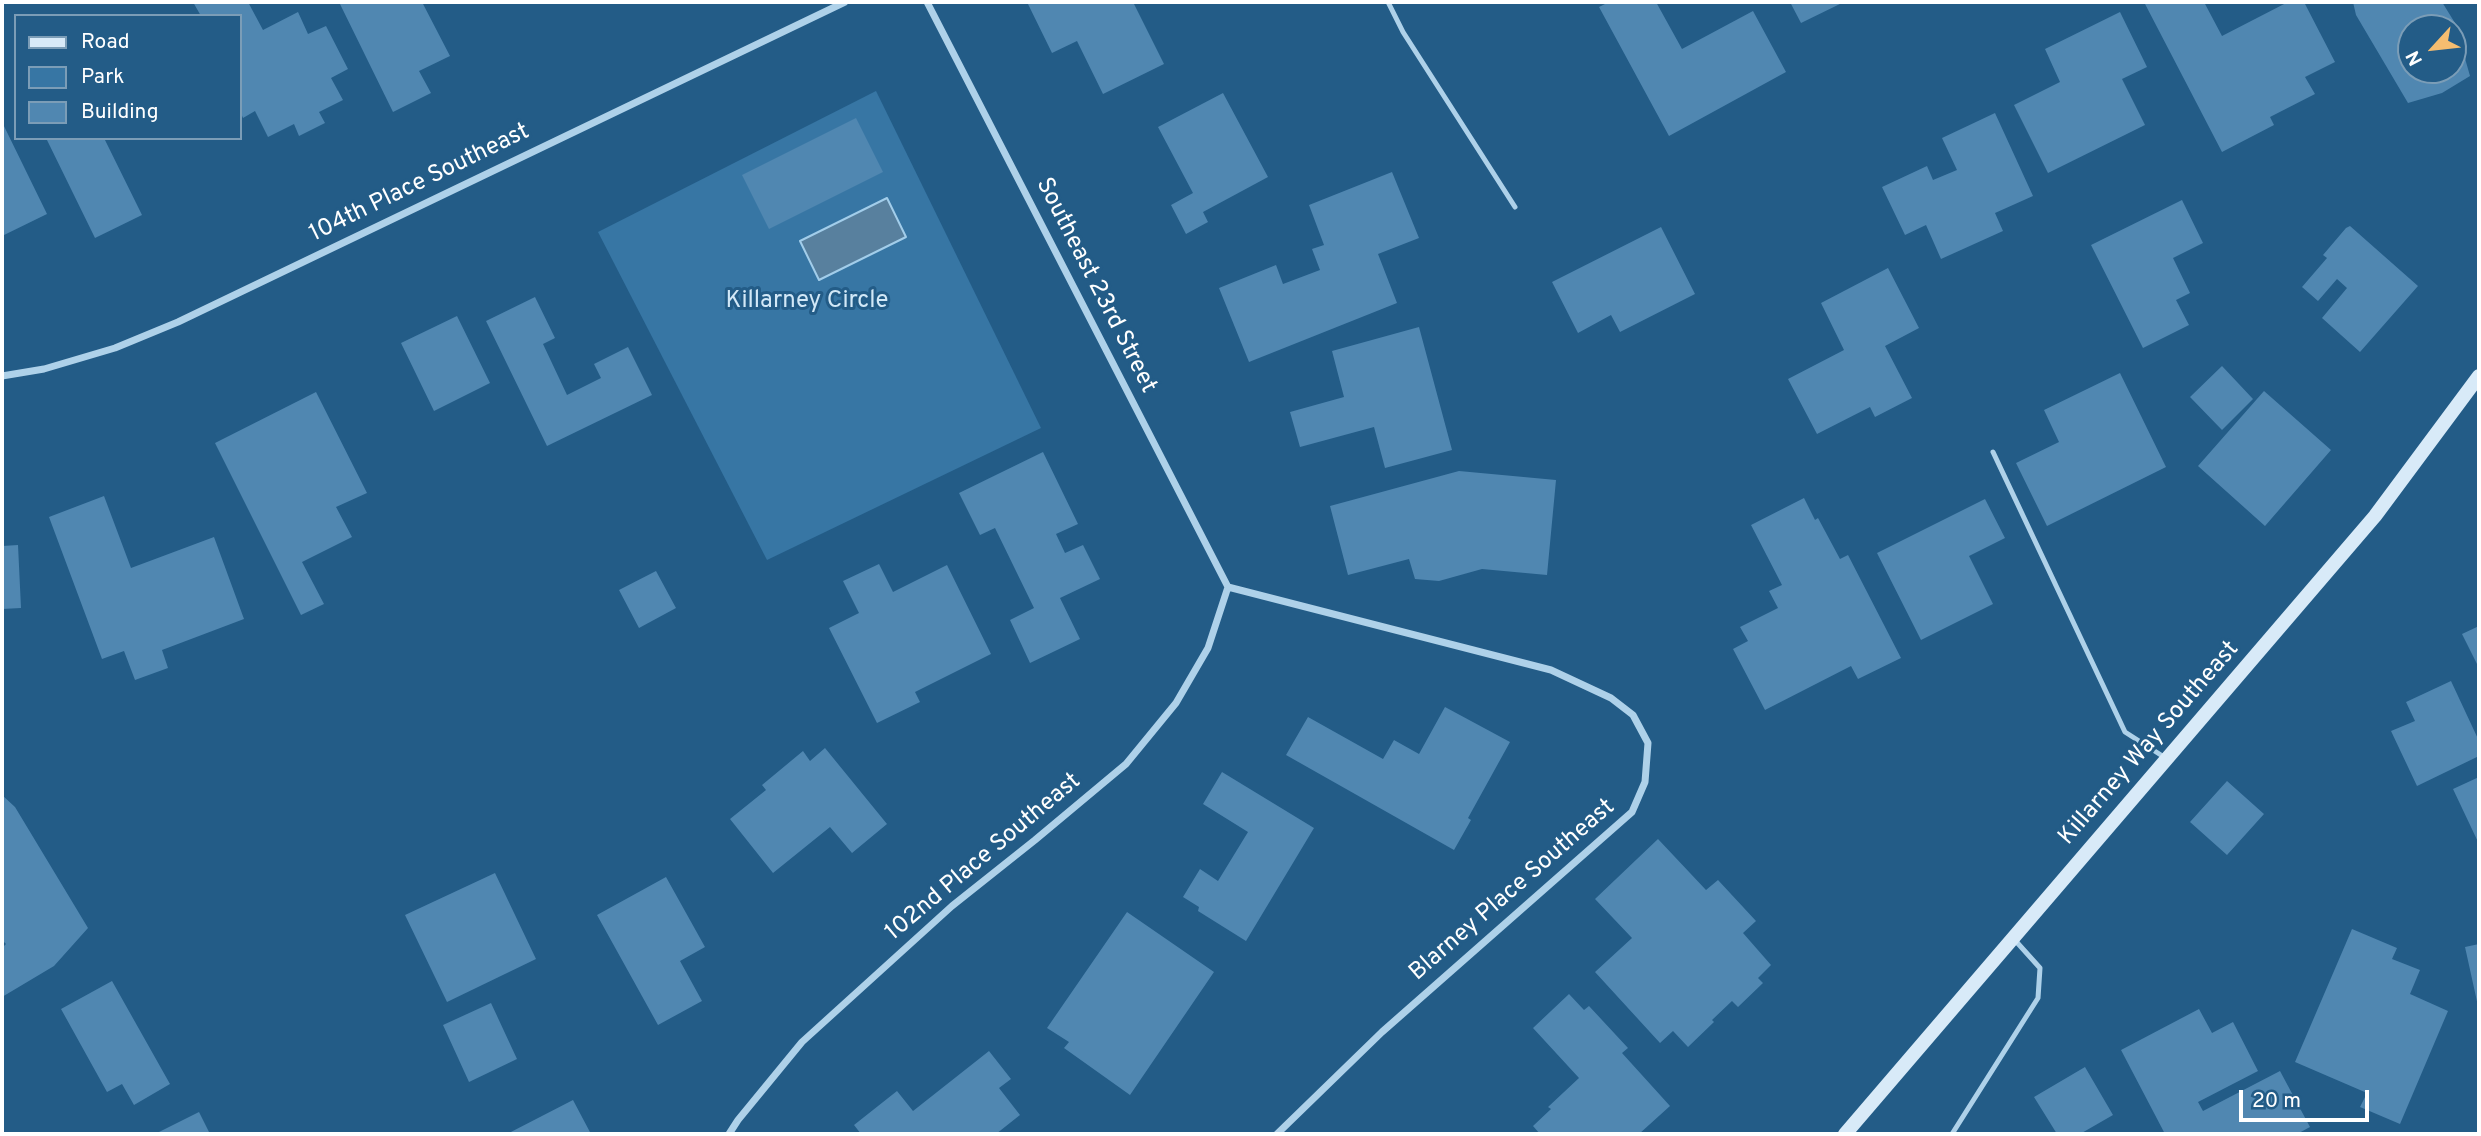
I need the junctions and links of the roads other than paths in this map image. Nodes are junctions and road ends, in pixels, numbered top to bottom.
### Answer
1 (845, 2) edge
2 (927, 2) edge
3 (1388, 2) edge
4 (1515, 207) dead end
5 (2, 376) edge
6 (2479, 376) edge
7 (1993, 452) dead end
8 (1228, 587) junction
9 (2167, 759) junction
10 (2013, 938) junction
11 (729, 1134) edge
12 (1277, 1134) edge
13 (1845, 1134) edge
14 (1952, 1134) edge

1 - 5 street, 104th Place Southeast
2 - 8 street, Southeast 23rd Street
3 - 4 lane
6 - 9 street, Killarney Way Southeast
7 - 9 lane
8 - 11 street, 102nd Place Southeast
8 - 12 street, Blarney Place Southeast
9 - 10 street, Killarney Way Southeast
10 - 13 street, Killarney Way Southeast
10 - 14 lane

